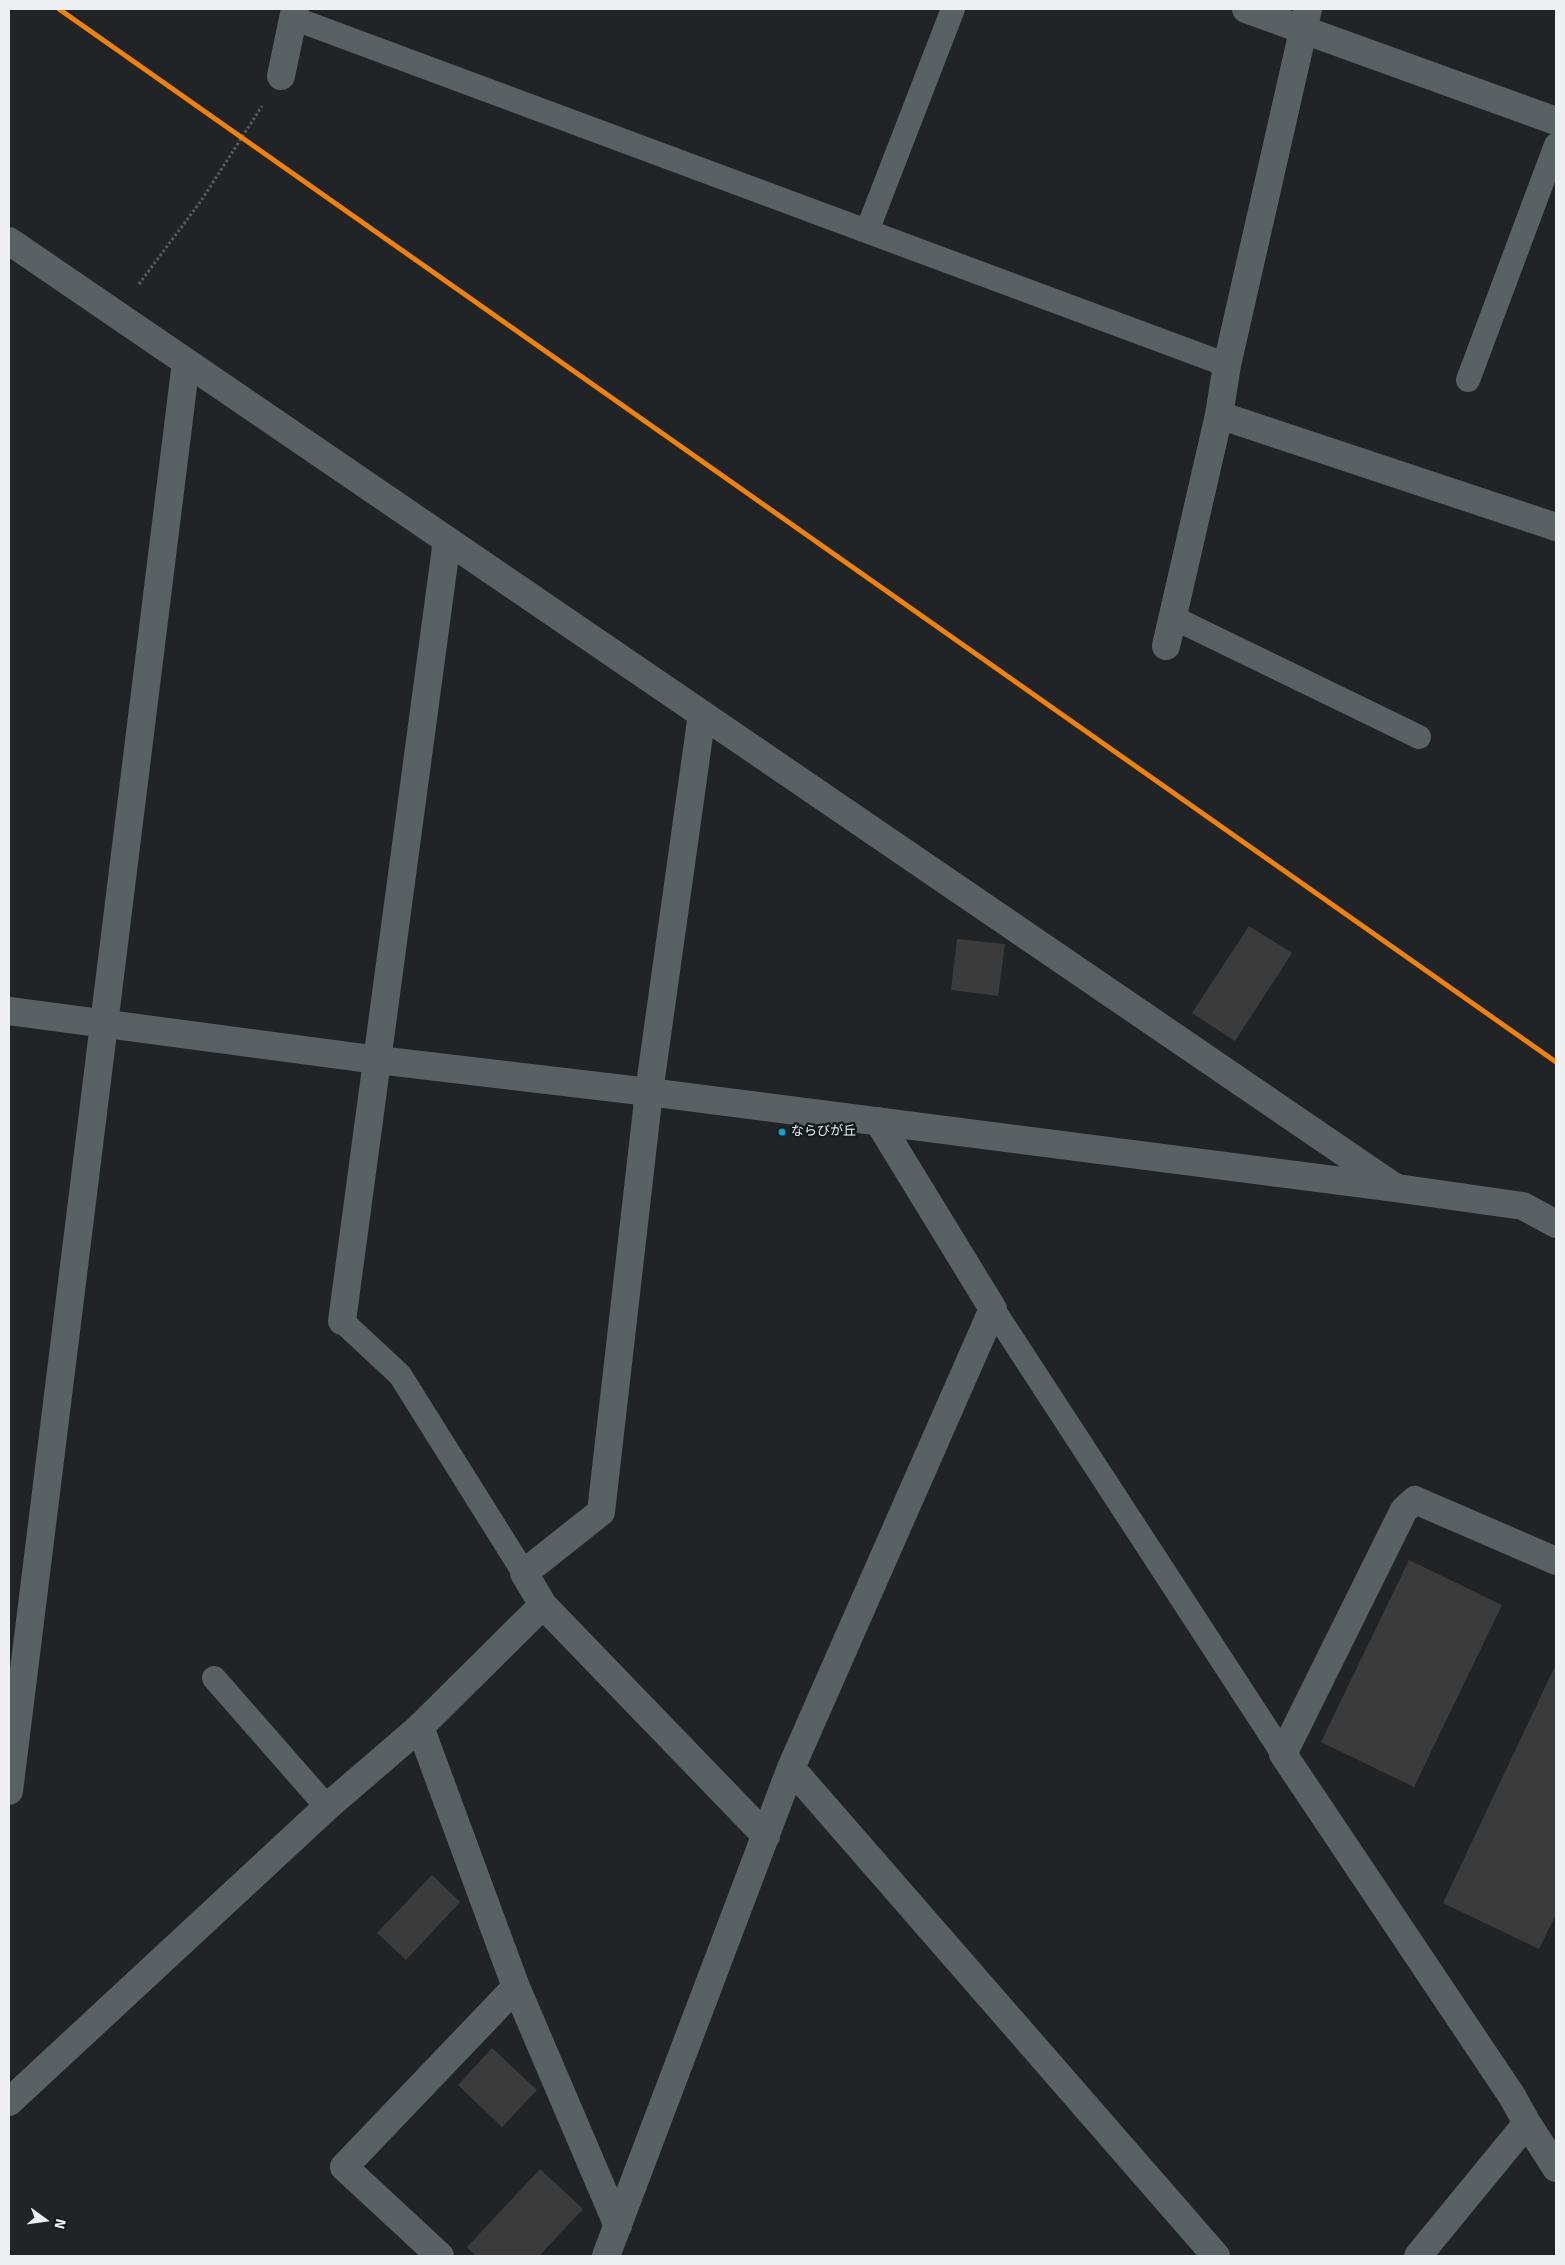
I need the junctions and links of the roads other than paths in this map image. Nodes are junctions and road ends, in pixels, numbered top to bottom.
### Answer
1 (953, 9) edge
2 (1246, 9) edge
3 (294, 13) edge
4 (1305, 19) edge
5 (281, 76) road end
6 (1556, 121) edge
7 (1556, 144) edge
8 (867, 232) junction
9 (9, 241) edge
10 (186, 362) junction
11 (1227, 366) junction
12 (1468, 380) dead end
13 (1219, 414) junction
14 (1556, 527) edge
15 (447, 540) junction
16 (1172, 617) junction
17 (1166, 646) dead end
18 (702, 714) junction
19 (1420, 737) dead end
20 (9, 1011) edge
21 (103, 1024) junction
22 (378, 1060) junction
23 (649, 1092) junction
24 (878, 1121) junction
25 (1396, 1188) junction
26 (1556, 1224) edge
27 (993, 1309) junction
28 (342, 1322) joint
29 (1556, 1561) edge
30 (524, 1573) junction
31 (543, 1605) junction
32 (214, 1678) dead end
33 (420, 1727) junction
34 (1283, 1754) junction
35 (792, 1768) junction
36 (9, 1791) edge
37 (327, 1807) junction
38 (766, 1836) junction
39 (516, 1987) junction
40 (9, 2102) edge
41 (1527, 2124) junction
42 (1556, 2168) edge
43 (618, 2226) junction
44 (440, 2256) edge
45 (606, 2256) edge
46 (1216, 2256) edge
47 (1418, 2256) edge

1 - 8 lane
2 - 4 street
3 - 5 street
3 - 8 lane
4 - 6 street
4 - 11 street
7 - 12 lane
8 - 11 lane
9 - 10 street
10 - 15 street
10 - 21 street
11 - 13 street
13 - 14 street
13 - 16 street
15 - 18 street
15 - 22 street
16 - 17 street
16 - 19 lane
18 - 23 street
18 - 25 street
20 - 21 street
21 - 22 street
21 - 36 street
22 - 23 street
22 - 28 street
23 - 24 street
23 - 30 street
24 - 25 street
24 - 27 street
25 - 26 street
27 - 34 lane
27 - 35 street
28 - 30 lane
29 - 34 street
30 - 31 street
31 - 33 street
31 - 38 street
32 - 37 lane
33 - 37 street
33 - 39 street
34 - 41 street
35 - 38 street
35 - 46 street
37 - 40 street
38 - 43 street
39 - 43 street
39 - 44 street
41 - 42 street
41 - 47 street
43 - 45 street

